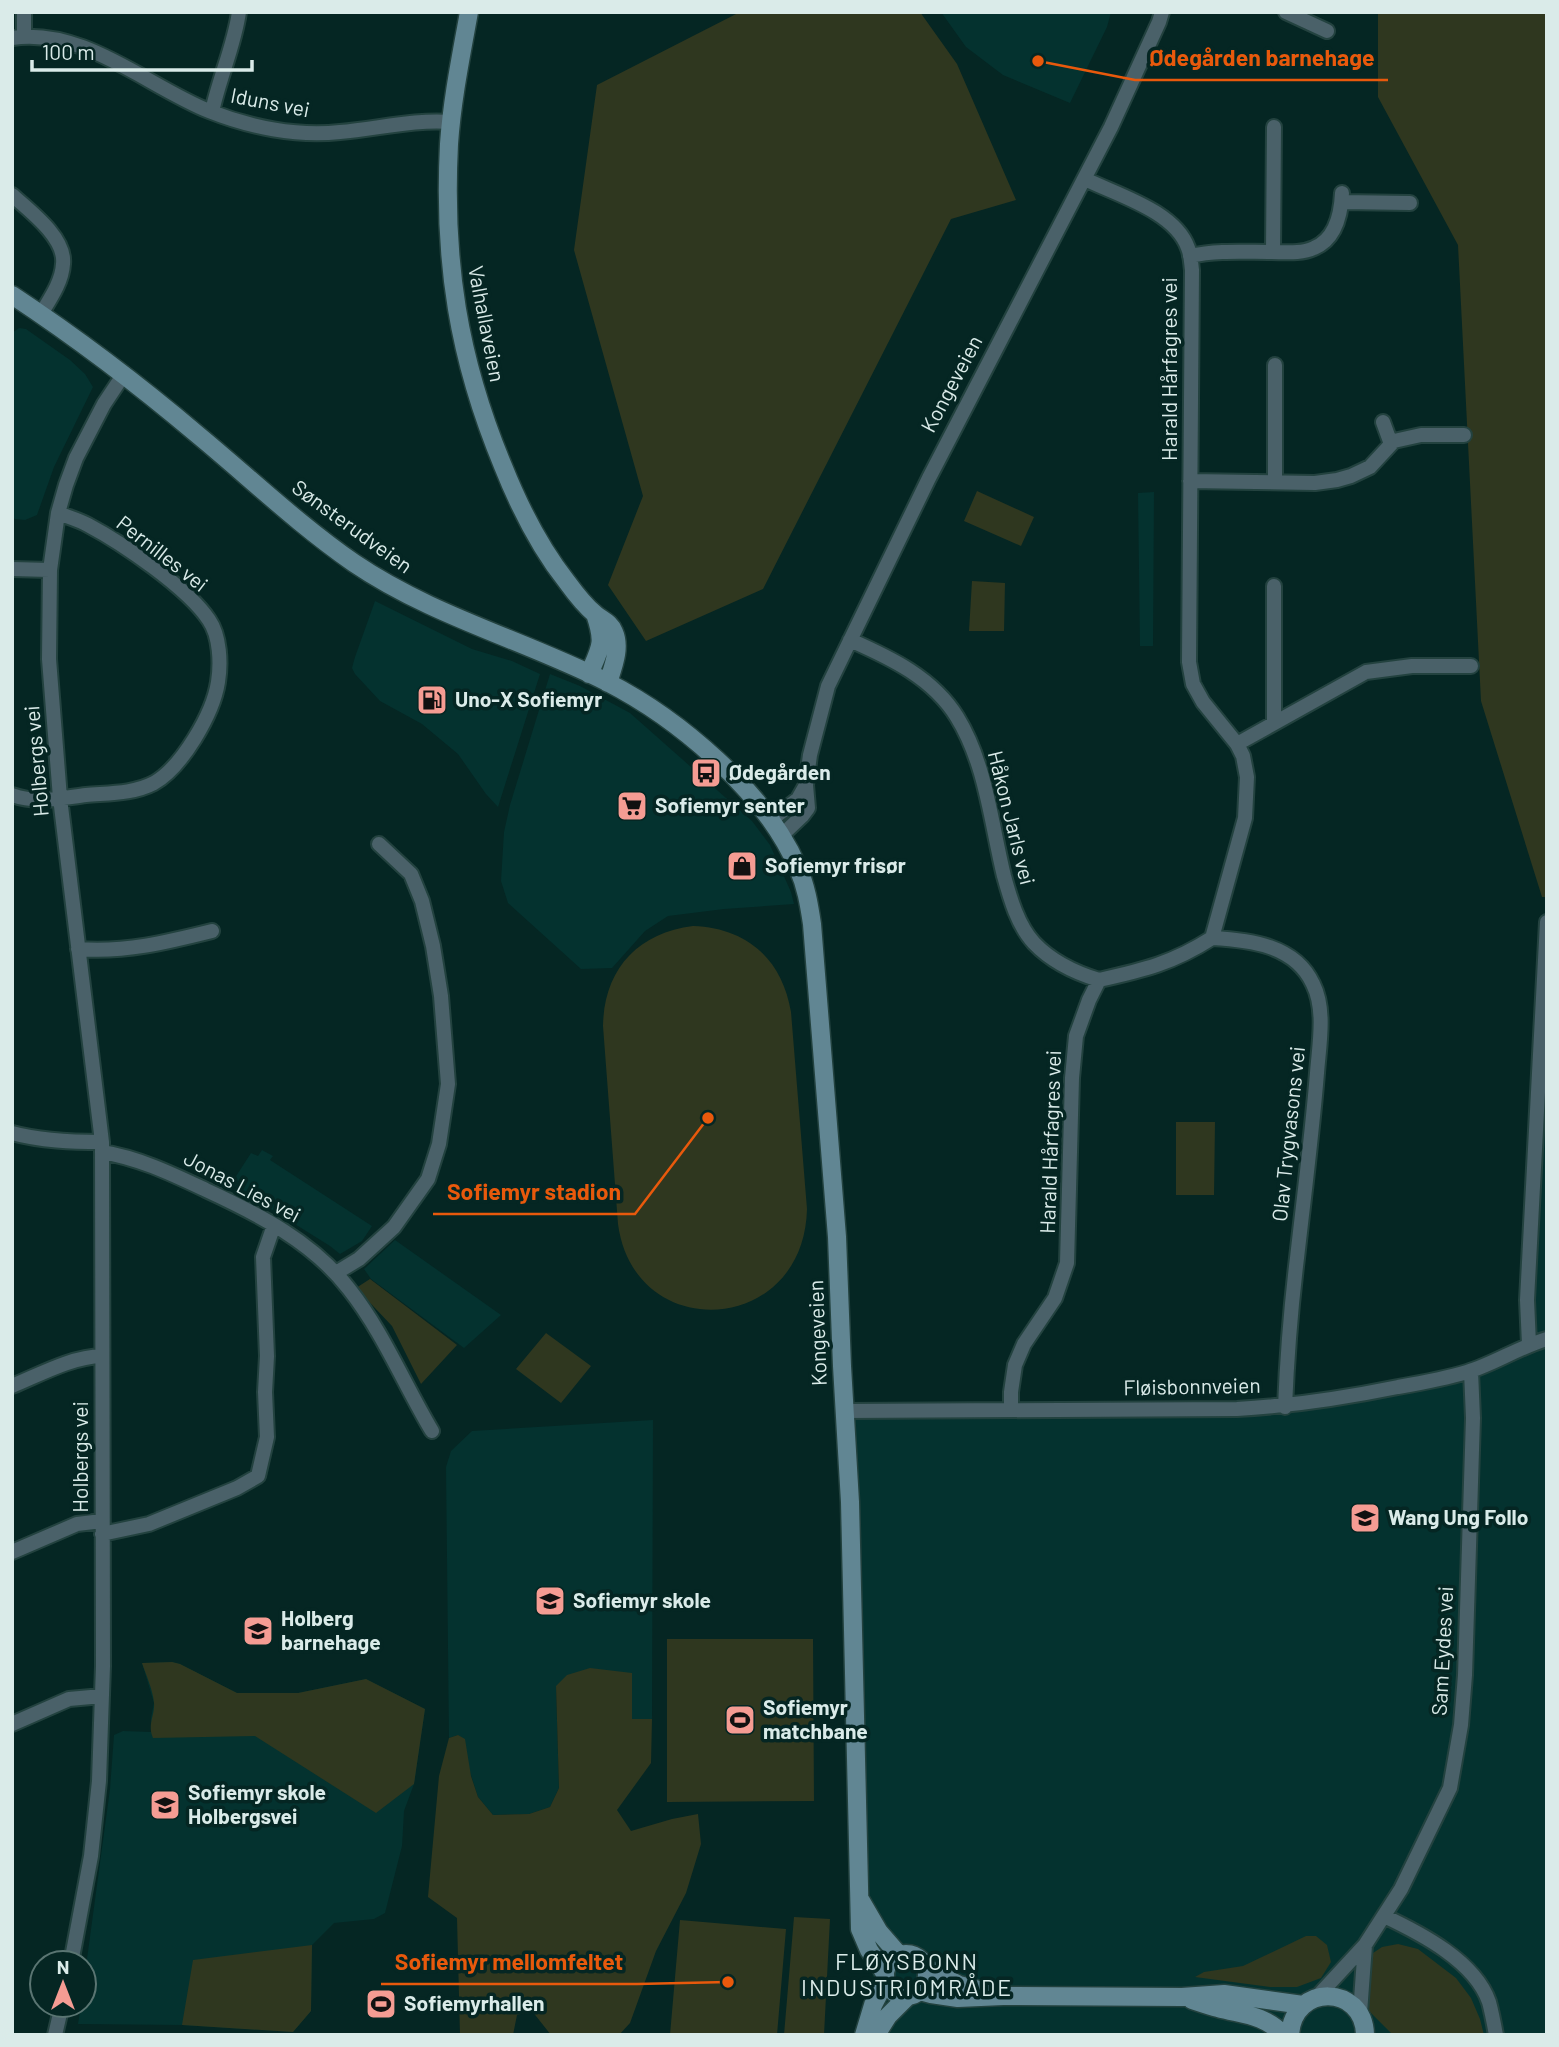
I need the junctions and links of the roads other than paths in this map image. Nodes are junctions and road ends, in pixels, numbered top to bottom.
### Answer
1 (24, 12) edge
2 (239, 12) edge
3 (469, 12) edge
4 (1162, 12) edge
5 (1286, 12) edge
6 (1327, 31) dead end
7 (18, 38) edge
8 (212, 112) junction
9 (451, 121) junction
10 (1274, 127) dead end
11 (1085, 179) junction
12 (12, 195) edge
13 (1410, 203) dead end
14 (1273, 252) junction
15 (1190, 256) junction
16 (12, 295) edge
17 (41, 314) junction
18 (1275, 365) dead end
19 (124, 374) junction
20 (1383, 422) dead end
21 (1464, 435) dead end
22 (1391, 444) junction
23 (1190, 481) junction
24 (1275, 482) junction
25 (58, 513) junction
26 (12, 569) edge
27 (50, 570) junction
28 (1274, 586) dead end
29 (594, 614) junction
30 (850, 640) junction
31 (1471, 666) dead end
32 (589, 674) junction
33 (608, 683) junction
34 (1274, 722) junction
35 (1237, 744) junction
36 (806, 785) junction
37 (12, 795) edge
38 (60, 798) junction
39 (771, 820) junction
40 (781, 836) junction
41 (379, 844) dead end
42 (1547, 922) edge
43 (212, 931) dead end
44 (1212, 938) junction
45 (78, 949) junction
46 (1099, 980) junction
47 (12, 1133) edge
48 (102, 1147) junction
49 (274, 1225) junction
50 (336, 1273) junction
51 (1547, 1339) edge
52 (1530, 1344) junction
53 (102, 1356) junction
54 (1471, 1371) junction
55 (12, 1386) edge
56 (1285, 1406) junction
57 (1012, 1409) junction
58 (845, 1412) junction
59 (432, 1431) dead end
60 (102, 1527) junction
61 (12, 1552) edge
62 (102, 1696) junction
63 (12, 1724) edge
64 (859, 1897) junction
65 (1384, 1916) junction
66 (1365, 1945) junction
67 (74, 1949) edge
68 (899, 1955) junction
69 (925, 1967) junction
70 (885, 1977) junction
71 (914, 1994) junction
72 (1003, 1996) junction
73 (1182, 1997) junction
74 (1310, 2001) junction
75 (1365, 2028) edge
76 (864, 2035) edge
77 (876, 2035) edge
78 (1284, 2035) edge
79 (1290, 2035) edge
80 (1496, 2035) edge

1 - 7 street
2 - 8 street
3 - 9 main road, Valhallaveien
4 - 11 street, Kongeveien
5 - 6 street
7 - 8 street, Iduns vei
8 - 9 street, Iduns vei
9 - 29 main road, Valhallaveien
10 - 14 street
11 - 15 street, Harald Hårfagres vei
11 - 30 street, Kongeveien
12 - 17 street
13 - 14 street, Harald Hårfagres vei
14 - 15 street, Harald Hårfagres vei
15 - 23 street, Harald Hårfagres vei
16 - 17 main road, Sønsterudveien
17 - 19 main road, Sønsterudveien
18 - 24 street
19 - 25 street, Holbergs vei
19 - 32 main road, Sønsterudveien
20 - 22 street
21 - 22 street, Harald Hårfagres vei
22 - 24 street, Harald Hårfagres vei
23 - 24 street, Harald Hårfagres vei
23 - 35 street, Harald Hårfagres vei
25 - 27 street, Holbergs vei
25 - 38 street, Pernilles vei
26 - 27 street
27 - 38 street, Holbergs vei
28 - 34 street
29 - 32 main road
29 - 33 main road, Valhallaveien
30 - 36 street, Kongeveien
30 - 46 street, Håkon Jarls vei
31 - 34 street
32 - 33 main road, Sønsterudveien
33 - 39 main road, Sønsterudveien
34 - 35 street
35 - 44 street, Harald Hårfagres vei
36 - 39 street
36 - 40 street, Kongeveien
37 - 38 street, Pernilles vei
38 - 45 street, Holbergs vei
39 - 40 main road, Sønsterudveien
40 - 58 main road, Kongeveien
41 - 50 street
42 - 52 street
43 - 45 street
44 - 46 street
44 - 56 street, Olav Trygvasons vei
45 - 48 street, Holbergs vei
46 - 57 street, Harald Hårfagres vei
47 - 48 street, Jonas Lies vei
48 - 49 street, Jonas Lies vei
48 - 53 street, Holbergs vei
49 - 50 street, Jonas Lies vei
49 - 60 street
50 - 59 street, Jonas Lies vei
51 - 52 street, Fløisbonnveien
52 - 54 street, Fløisbonnveien
53 - 55 street
53 - 60 street, Holbergs vei
54 - 56 street, Fløisbonnveien
54 - 65 street, Sam Eydes vei
56 - 57 street, Fløisbonnveien
57 - 58 street, Fløisbonnveien
58 - 64 main road, Kongeveien
60 - 61 street
60 - 62 street, Holbergs vei
62 - 63 street
62 - 67 street, Holbergs vei
64 - 68 main road, Kongeveien
64 - 70 main road, Kongeveien
65 - 66 street, Sam Eydes vei
65 - 80 street
66 - 74 street, Sam Eydes vei
66 - 75 street, Sam Eydes vei
68 - 69 main road
68 - 70 main road
69 - 71 main road
69 - 72 main road
70 - 71 main road
70 - 76 main road
71 - 72 main road
71 - 77 main road
72 - 73 main road
73 - 74 main road
73 - 78 main road
74 - 75 main road
74 - 79 main road

